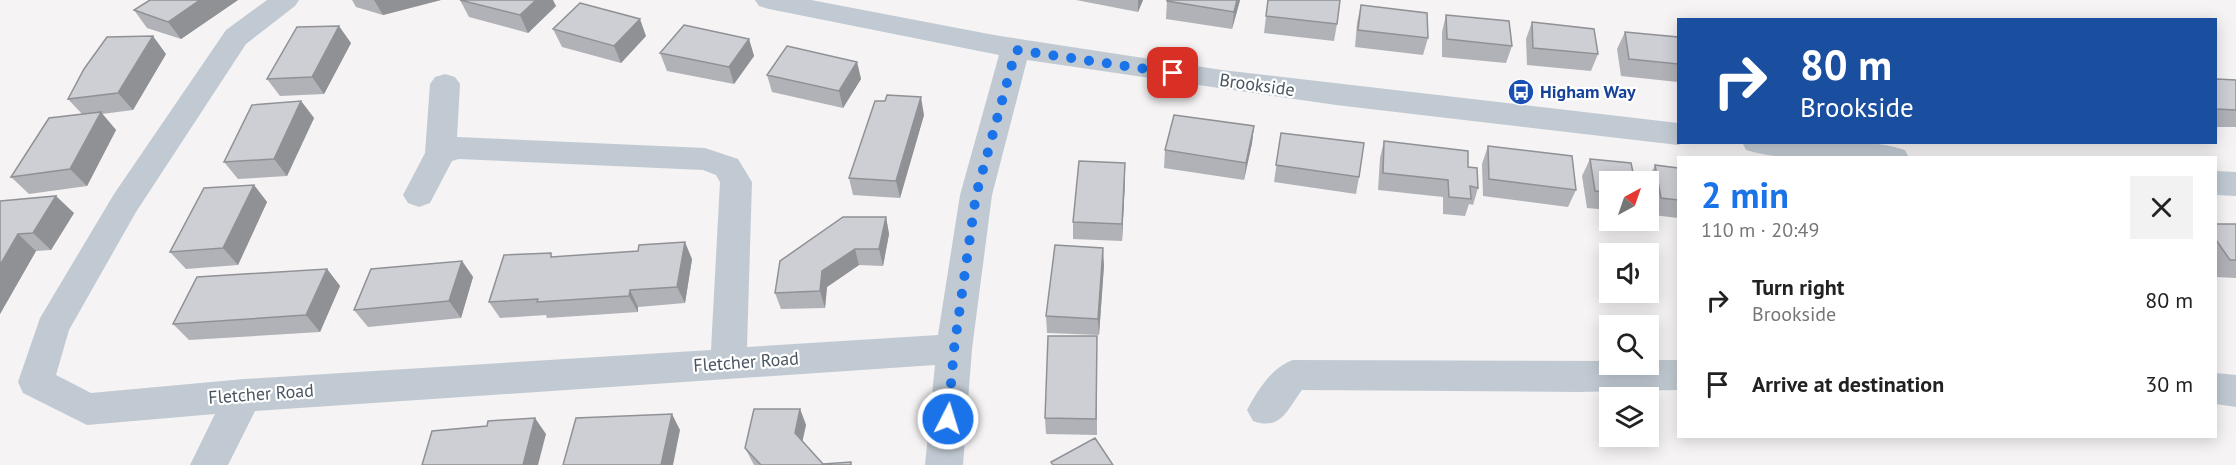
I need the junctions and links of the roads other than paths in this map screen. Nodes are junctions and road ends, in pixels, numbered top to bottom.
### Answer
1 (285, 0) edge
2 (769, 0) edge
3 (1016, 50) junction
4 (445, 84) dead end
5 (1677, 134) edge
6 (1774, 144) edge
7 (441, 153) junction
8 (1877, 156) edge
9 (2217, 183) edge
10 (2236, 184) edge
11 (419, 195) dead end
12 (954, 349) junction
13 (728, 364) junction
14 (1677, 375) edge
15 (2217, 389) edge
16 (2236, 391) edge
17 (244, 395) junction
18 (1266, 410) dead end
19 (209, 465) edge
20 (944, 465) edge

1 - 17 street, Fletcher Road
2 - 3 street, Brookside
3 - 5 street, Brookside
3 - 12 street
4 - 7 street
6 - 8 street
7 - 11 street
7 - 13 street
9 - 10 street
12 - 13 street, Fletcher Road
12 - 20 street
13 - 17 street, Fletcher Road
14 - 18 street
15 - 16 street
17 - 19 street

